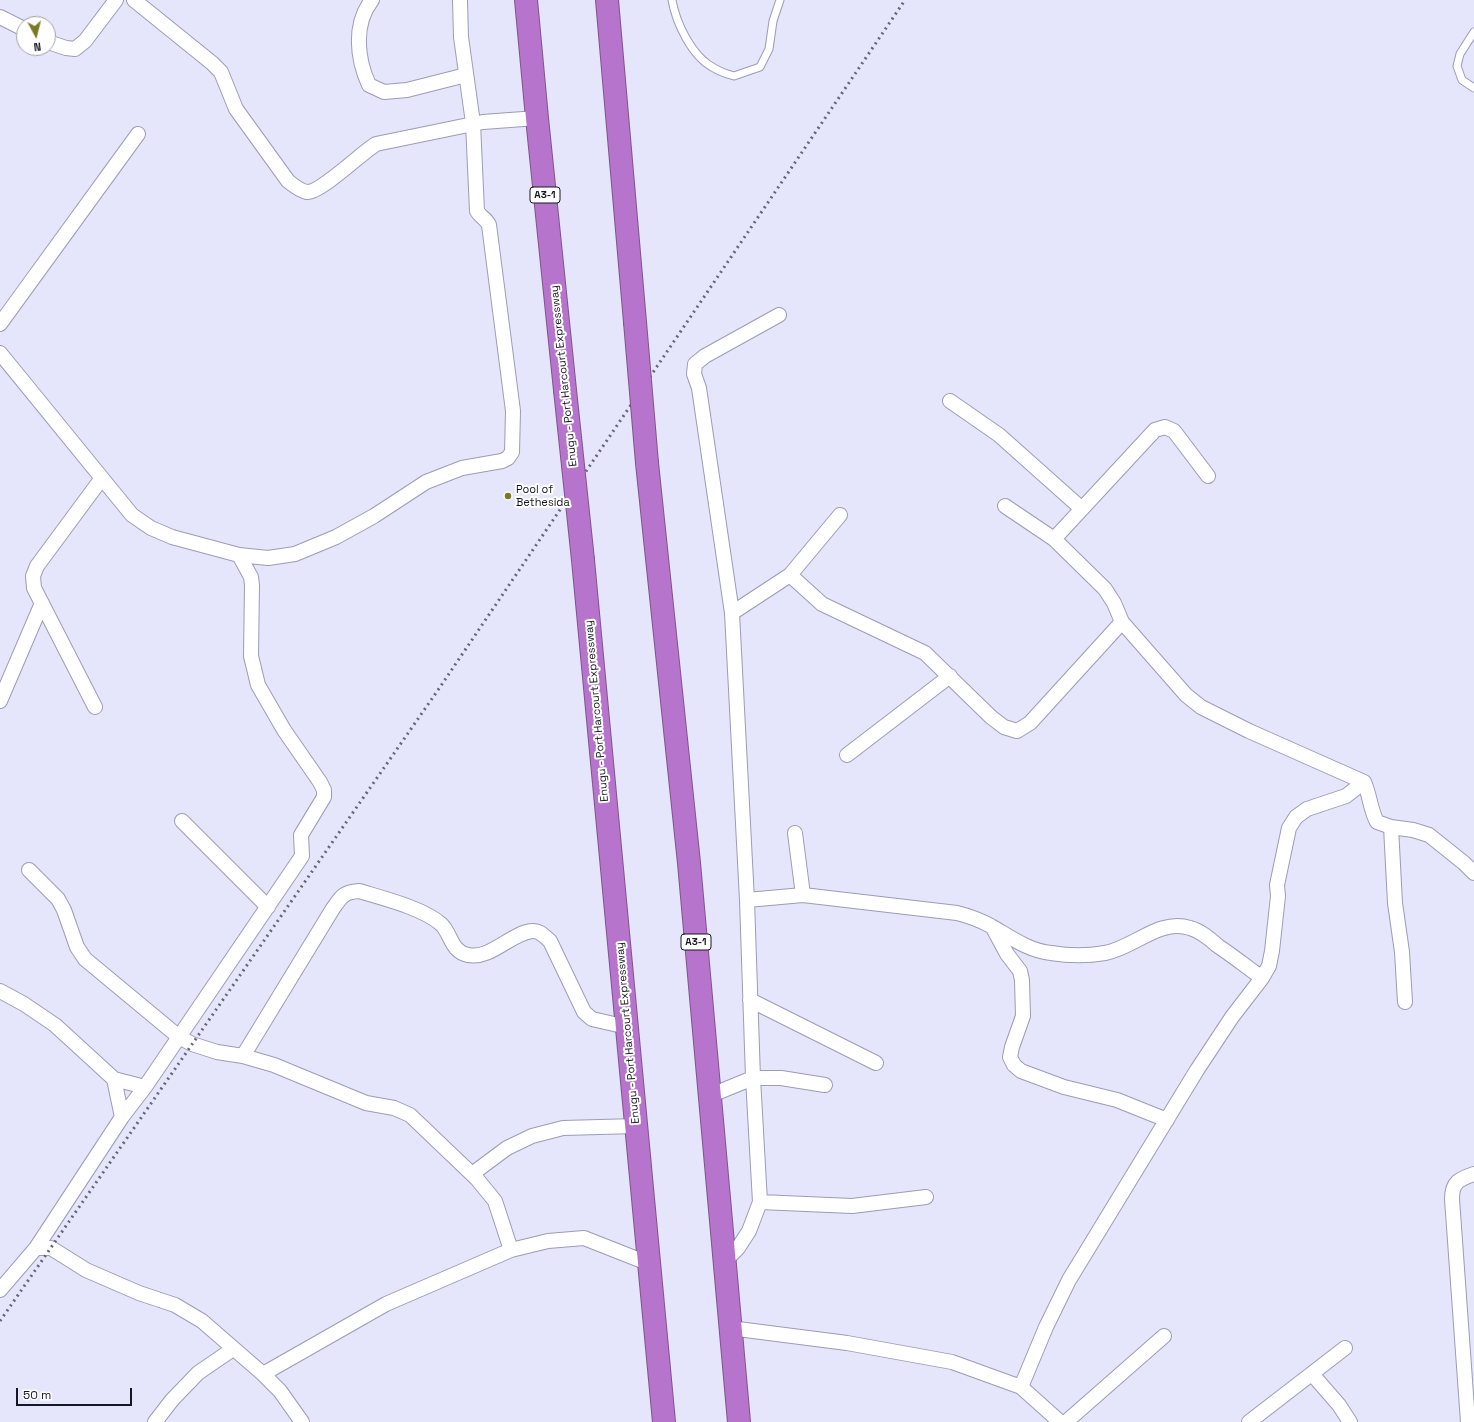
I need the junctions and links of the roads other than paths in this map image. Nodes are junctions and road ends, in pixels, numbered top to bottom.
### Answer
1 (116, 0) edge
2 (134, 0) edge
3 (372, 0) edge
4 (460, 0) edge
5 (526, 0) edge
6 (607, 0) edge
7 (672, 0) edge
8 (780, 0) edge
9 (0, 17) edge
10 (16, 26) edge
11 (1474, 32) edge
12 (56, 45) edge
13 (466, 75) junction
14 (1474, 88) edge
15 (537, 118) junction
16 (473, 124) junction
17 (138, 134) dead end
18 (779, 315) dead end
19 (0, 324) edge
20 (0, 353) edge
21 (950, 401) dead end
22 (1208, 476) dead end
23 (102, 478) junction
24 (1005, 506) dead end
25 (1082, 509) junction
26 (840, 515) dead end
27 (1054, 539) junction
28 (239, 555) junction
29 (790, 575) junction
30 (42, 603) junction
31 (732, 613) junction
32 (1122, 622) junction
33 (950, 676) junction
34 (0, 701) edge
35 (95, 707) dead end
36 (847, 755) dead end
37 (1364, 782) junction
38 (182, 821) dead end
39 (1391, 827) junction
40 (795, 833) dead end
41 (29, 870) dead end
42 (1474, 873) edge
43 (803, 895) junction
44 (747, 900) junction
45 (268, 906) junction
46 (992, 926) junction
47 (1262, 978) junction
48 (0, 991) edge
49 (750, 1000) junction
50 (1405, 1002) dead end
51 (628, 1027) junction
52 (179, 1037) junction
53 (243, 1056) junction
54 (876, 1063) dead end
55 (753, 1078) junction
56 (114, 1079) junction
57 (825, 1085) dead end
58 (145, 1087) junction
59 (709, 1096) junction
60 (122, 1117) junction
61 (1167, 1120) junction
62 (637, 1126) junction
63 (472, 1174) junction
64 (1474, 1174) edge
65 (926, 1197) dead end
66 (760, 1202) junction
67 (36, 1248) junction
68 (512, 1250) junction
69 (724, 1262) junction
70 (650, 1264) junction
71 (0, 1290) edge
72 (730, 1328) junction
73 (1164, 1336) dead end
74 (1345, 1348) dead end
75 (233, 1349) junction
76 (263, 1374) junction
77 (1312, 1374) junction
78 (1021, 1387) junction
79 (1474, 1419) edge
80 (743, 1420) edge
81 (155, 1422) edge
82 (302, 1422) edge
83 (664, 1422) edge
84 (1060, 1422) edge
85 (1066, 1422) edge
86 (1249, 1422) edge
87 (1350, 1422) edge
88 (1468, 1422) edge

1 - 12 street
2 - 16 street
3 - 13 street
4 - 13 street
5 - 15 highway, Enugu - Port Harcourt Expressway / A3-1
6 - 59 highway, A3-1, bridge
7 - 8 lane
9 - 10 street
11 - 14 lane
13 - 16 street
15 - 16 street
15 - 51 highway, Enugu - Port Harcourt Expressway / A3-1, bridge
16 - 28 street
17 - 19 street
18 - 31 street
20 - 23 street
21 - 25 street
22 - 25 street
23 - 28 street
23 - 30 street
24 - 27 street
25 - 27 street
26 - 29 street
27 - 32 street
28 - 45 street
29 - 31 street
29 - 33 street
30 - 34 street
30 - 35 street
31 - 44 street
32 - 33 street
32 - 37 street
33 - 36 street
37 - 39 street
37 - 47 street
38 - 45 street
39 - 42 street
39 - 50 street
40 - 43 street
41 - 52 street
43 - 44 street
43 - 46 street
44 - 49 street
45 - 52 street
46 - 47 street
46 - 61 street
47 - 61 street
48 - 56 street
49 - 54 street
49 - 55 street
51 - 53 street
51 - 62 highway, Enugu - Port Harcourt Expressway / A3-1
52 - 53 street
52 - 58 street
53 - 63 street
55 - 57 street
55 - 59 street
55 - 66 street
56 - 58 street
56 - 60 street
58 - 60 street
59 - 69 highway, A3-1
60 - 67 street
61 - 78 street
62 - 63 street
62 - 70 highway, Enugu - Port Harcourt Expressway / A3-1
63 - 68 street
64 - 88 street
65 - 66 street
66 - 69 street
67 - 71 street
67 - 75 street
68 - 70 street
68 - 76 street
69 - 72 highway, A3-1
70 - 83 highway, Enugu - Port Harcourt Expressway / A3-1
72 - 78 street
72 - 80 highway, A3-1
73 - 85 street
74 - 77 street
75 - 76 street
75 - 81 street
76 - 82 street
77 - 86 street
77 - 87 street
78 - 84 street
79 - 88 street

